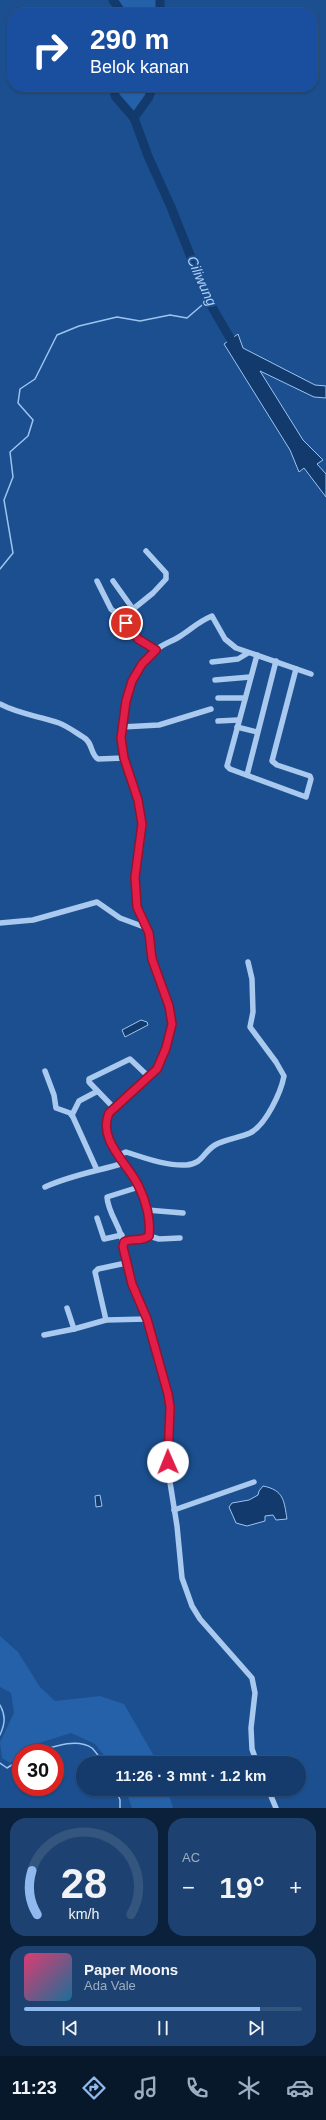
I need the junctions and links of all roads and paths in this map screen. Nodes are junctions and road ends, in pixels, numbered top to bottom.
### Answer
1 (146, 551) dead end
2 (97, 581) dead end
3 (113, 582) dead end
4 (133, 609) junction
5 (122, 618) junction
6 (156, 650) junction
7 (248, 653) junction
8 (256, 655) junction
9 (212, 662) dead end
10 (276, 662) junction
11 (296, 669) junction
12 (311, 674) dead end
13 (250, 677) junction
14 (215, 680) dead end
15 (218, 698) dead end
16 (244, 698) junction
17 (0, 704) edge
18 (211, 709) dead end
19 (238, 720) junction
20 (218, 721) dead end
21 (122, 727) junction
22 (236, 727) junction
23 (256, 732) junction
24 (124, 758) junction
25 (247, 776) junction
26 (0, 923) edge
27 (147, 928) junction
28 (248, 962) dead end
29 (45, 1071) dead end
30 (149, 1077) junction
31 (96, 1092) junction
32 (113, 1108) junction
33 (72, 1115) junction
34 (119, 1155) junction
35 (124, 1162) junction
36 (97, 1170) junction
37 (45, 1187) dead end
38 (139, 1187) junction
39 (147, 1210) junction
40 (183, 1213) dead end
41 (97, 1218) dead end
42 (122, 1235) junction
43 (149, 1236) junction
44 (180, 1238) dead end
45 (123, 1244) junction
46 (126, 1263) junction
47 (67, 1308) dead end
48 (147, 1319) junction
49 (106, 1320) junction
50 (74, 1329) junction
51 (44, 1335) dead end
52 (254, 1482) dead end
53 (174, 1510) junction
54 (254, 1756) edge
55 (271, 1796) edge
56 (276, 1808) edge

1 - 4 street
2 - 5 street
3 - 4 street
4 - 5 street
5 - 6 street
6 - 7 street
6 - 21 street
7 - 8 street
7 - 9 street
8 - 10 street
8 - 13 street
10 - 11 street
10 - 23 street
11 - 12 street
11 - 25 street
13 - 14 street
13 - 16 street
15 - 16 street
16 - 19 street
17 - 24 street
18 - 21 street
19 - 20 street
19 - 22 street
21 - 24 street
22 - 23 street
22 - 25 street
23 - 25 street
24 - 27 street
26 - 27 street
27 - 30 street
28 - 34 street
29 - 33 street
30 - 31 street
30 - 32 street
31 - 32 street
31 - 33 street
32 - 34 street
33 - 36 street
34 - 35 street
35 - 36 street
35 - 38 street
36 - 37 street
38 - 39 street
38 - 42 street
39 - 40 street
39 - 43 street
41 - 42 street
42 - 45 street
43 - 44 street
43 - 45 street
45 - 46 street
46 - 48 street
46 - 49 street
47 - 50 street
48 - 49 street
48 - 53 street
49 - 50 street
50 - 51 street
52 - 53 street
53 - 54 street
55 - 56 street

